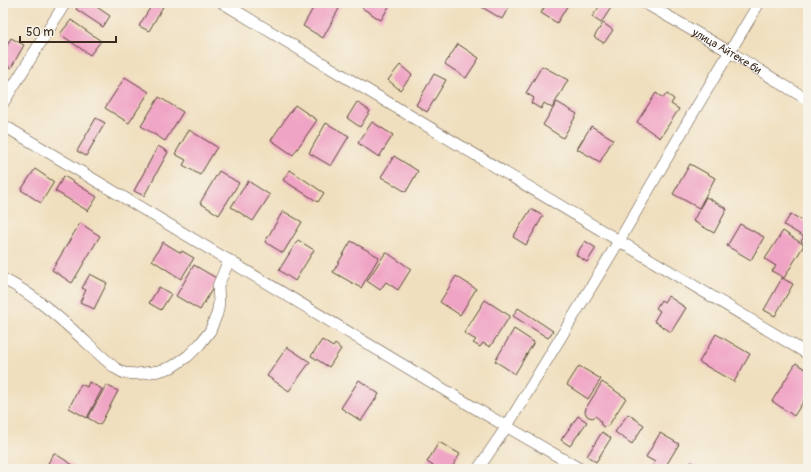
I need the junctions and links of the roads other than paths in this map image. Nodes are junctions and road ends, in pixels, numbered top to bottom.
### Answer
1 (65, 3) edge
2 (223, 3) edge
3 (645, 3) edge
4 (759, 3) edge
5 (730, 52) junction
6 (808, 100) edge
7 (3, 104) edge
8 (3, 125) edge
9 (619, 241) junction
10 (228, 260) junction
11 (3, 279) edge
12 (808, 354) edge
13 (507, 426) junction
14 (478, 469) edge
15 (580, 469) edge

1 - 7 street
2 - 9 street
3 - 5 street, улица Айтеке би
4 - 5 street
5 - 6 street, улица Айтеке би
5 - 9 street
8 - 10 street
9 - 12 street
9 - 13 street
10 - 11 street
10 - 13 street
13 - 14 street
13 - 15 street

